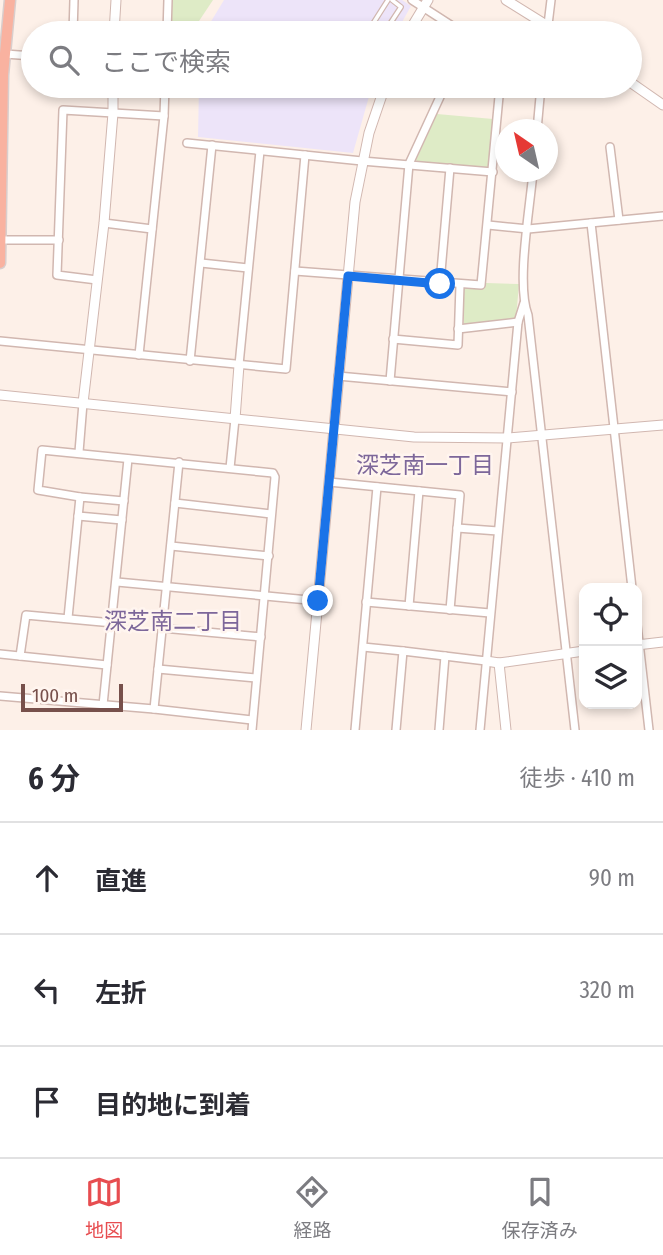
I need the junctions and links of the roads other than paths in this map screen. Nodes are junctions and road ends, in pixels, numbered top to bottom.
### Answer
1 (10, 0) edge
2 (74, 0) edge
3 (116, 0) edge
4 (167, 0) edge
5 (390, 0) edge
6 (412, 0) edge
7 (506, 0) edge
8 (551, 0) edge
9 (426, 4) edge
10 (73, 21) edge
11 (115, 21) edge
12 (167, 21) edge
13 (375, 21) edge
14 (392, 21) edge
15 (415, 21) edge
16 (448, 21) edge
17 (535, 21) edge
18 (549, 21) edge
19 (5, 54) junction
20 (21, 55) edge
21 (642, 90) edge
22 (113, 98) edge
23 (165, 98) edge
24 (381, 98) edge
25 (439, 98) edge
26 (499, 98) edge
27 (540, 98) edge
28 (663, 105) edge
29 (113, 113) junction
30 (164, 116) junction
31 (538, 119) edge
32 (1, 120) edge
33 (187, 143) dead end
34 (212, 145) junction
35 (610, 147) dead end
36 (260, 151) junction
37 (305, 155) junction
38 (362, 161) junction
39 (409, 164) junction
40 (450, 168) junction
41 (493, 172) junction
42 (532, 182) edge
43 (663, 216) edge
44 (619, 220) junction
45 (104, 223) junction
46 (591, 223) junction
47 (488, 225) junction
48 (152, 229) junction
49 (528, 229) junction
50 (1, 240) edge
51 (59, 240) junction
52 (0, 263) edge
53 (201, 263) junction
54 (248, 268) junction
55 (295, 271) junction
56 (348, 276) junction
57 (97, 280) junction
58 (399, 280) junction
59 (440, 284) junction
60 (460, 285) junction
61 (524, 303) junction
62 (519, 322) junction
63 (458, 329) junction
64 (393, 339) junction
65 (0, 341) edge
66 (89, 350) junction
67 (139, 355) junction
68 (190, 361) junction
69 (239, 365) junction
70 (338, 376) junction
71 (390, 381) junction
72 (512, 392) junction
73 (0, 395) edge
74 (83, 403) junction
75 (235, 419) junction
76 (663, 425) edge
77 (335, 429) junction
78 (614, 430) junction
79 (542, 436) junction
80 (507, 438) junction
81 (79, 452) junction
82 (128, 459) junction
83 (179, 462) junction
84 (230, 468) junction
85 (330, 482) junction
86 (377, 487) junction
87 (419, 491) junction
88 (80, 497) junction
89 (124, 501) junction
90 (175, 503) junction
91 (271, 514) junction
92 (78, 516) junction
93 (122, 520) junction
94 (457, 528) junction
95 (498, 531) junction
96 (172, 546) junction
97 (269, 556) junction
98 (117, 582) junction
99 (631, 583) edge
100 (167, 587) junction
101 (265, 596) junction
102 (318, 601) junction
103 (366, 603) junction
104 (409, 606) junction
105 (450, 610) junction
106 (490, 613) junction
107 (68, 618) junction
108 (113, 623) junction
109 (162, 628) junction
110 (261, 638) junction
111 (663, 642) edge
112 (642, 645) edge
113 (638, 646) edge
114 (363, 647) junction
115 (403, 651) junction
116 (579, 652) edge
117 (566, 653) junction
118 (0, 654) edge
119 (20, 656) junction
120 (445, 656) junction
121 (486, 661) junction
122 (499, 663) junction
123 (107, 665) junction
124 (158, 669) junction
125 (256, 678) junction
126 (0, 696) edge
127 (103, 705) junction
128 (154, 709) junction
129 (252, 720) junction
130 (252, 730) edge
131 (306, 730) edge
132 (355, 730) edge
133 (396, 730) edge
134 (439, 730) edge
135 (480, 730) edge
136 (506, 730) edge
137 (575, 730) edge
138 (649, 730) edge

1 - 19 highway
2 - 10 street
3 - 11 street
4 - 12 street
5 - 13 lane
5 - 14 lane
6 - 9 street
7 - 17 street
8 - 18 street
9 - 15 street
9 - 16 street
19 - 20 street
19 - 32 highway
21 - 28 street
22 - 29 street
23 - 30 street
24 - 38 street
25 - 39 street
26 - 41 street
27 - 31 street
29 - 30 street
29 - 45 street
29 - 51 street
30 - 48 street
32 - 50 highway
33 - 34 street
34 - 36 street
34 - 53 street
35 - 44 street
36 - 37 street
36 - 54 street
37 - 38 street
37 - 55 street
38 - 39 street
38 - 56 street
39 - 40 street
39 - 58 street
40 - 41 street
40 - 59 street
41 - 47 street
42 - 49 street
43 - 44 street
44 - 46 street
45 - 48 street
45 - 57 street
46 - 49 street
46 - 78 street
47 - 49 street
47 - 60 street
48 - 67 street
49 - 61 street
50 - 51 street
50 - 52 highway
51 - 57 street
53 - 54 street
53 - 68 street
54 - 69 street
55 - 56 street
55 - 69 street
56 - 58 street
56 - 70 street
57 - 66 street
58 - 59 street
58 - 64 street
59 - 60 street
60 - 63 street
61 - 62 street
61 - 79 street
62 - 63 street
62 - 72 street
63 - 64 street
64 - 71 street
65 - 66 street
66 - 67 street
66 - 74 street
67 - 68 street
68 - 69 street
69 - 75 street
70 - 71 street
70 - 77 street
71 - 72 street
72 - 80 street
73 - 74 street
74 - 75 street
74 - 81 street
75 - 77 street
75 - 84 street
76 - 78 street
77 - 80 street
77 - 85 street
78 - 79 street
78 - 99 street
79 - 80 street
79 - 117 street
80 - 95 street
81 - 82 street
81 - 88 street
82 - 83 street
82 - 89 street
83 - 84 street
83 - 90 street
84 - 91 street
85 - 86 street
85 - 102 street
86 - 87 street
86 - 103 street
87 - 94 street
87 - 104 street
88 - 89 street
88 - 92 street
89 - 93 street
90 - 91 street
90 - 96 street
91 - 97 street
92 - 93 street
92 - 107 street
93 - 98 street
94 - 95 street
94 - 105 street
95 - 106 street
96 - 97 street
96 - 100 street
97 - 101 street
98 - 100 street
98 - 108 street
100 - 101 street
100 - 109 street
101 - 102 street
101 - 110 street
102 - 131 street
103 - 104 street
103 - 114 street
104 - 105 street
105 - 106 street
106 - 121 street
107 - 108 street
107 - 119 street
108 - 123 street
109 - 110 street
109 - 124 street
110 - 125 street
111 - 112 street
113 - 138 street
114 - 115 street
114 - 132 street
115 - 120 street
115 - 133 street
116 - 117 street
117 - 122 street
117 - 137 street
118 - 119 street
119 - 123 street
120 - 121 street
120 - 134 street
121 - 122 street
121 - 135 street
122 - 136 street
123 - 127 street
124 - 125 street
124 - 128 street
125 - 129 street
126 - 127 street
127 - 128 street
128 - 129 street
129 - 130 street

